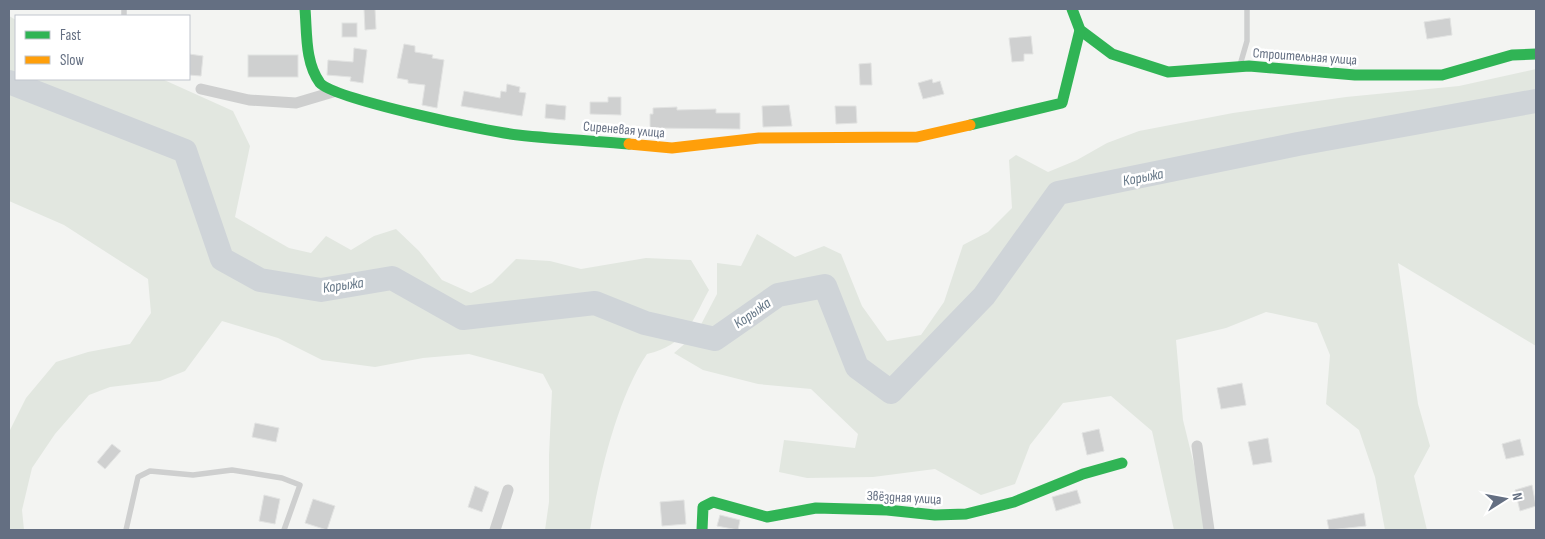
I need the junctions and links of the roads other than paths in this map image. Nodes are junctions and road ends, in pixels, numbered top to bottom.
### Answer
1 (305, 9) edge
2 (1072, 9) edge
3 (1247, 9) edge
4 (1080, 30) junction
5 (1536, 54) edge
6 (1239, 67) junction
7 (201, 89) dead end
8 (333, 92) junction
9 (1197, 446) dead end
10 (1122, 463) dead end
11 (508, 490) dead end
12 (126, 530) edge
13 (284, 530) edge
14 (495, 530) edge
15 (702, 530) edge
16 (1209, 530) edge

1 - 8 street, Сиреневая улица
2 - 4 street
3 - 6 lane
4 - 6 street, Строительная улица
4 - 8 street, Сиреневая улица
5 - 6 street, Строительная улица
7 - 8 street
9 - 16 street
10 - 15 street, Звёздная улица
11 - 14 street
12 - 13 lane

